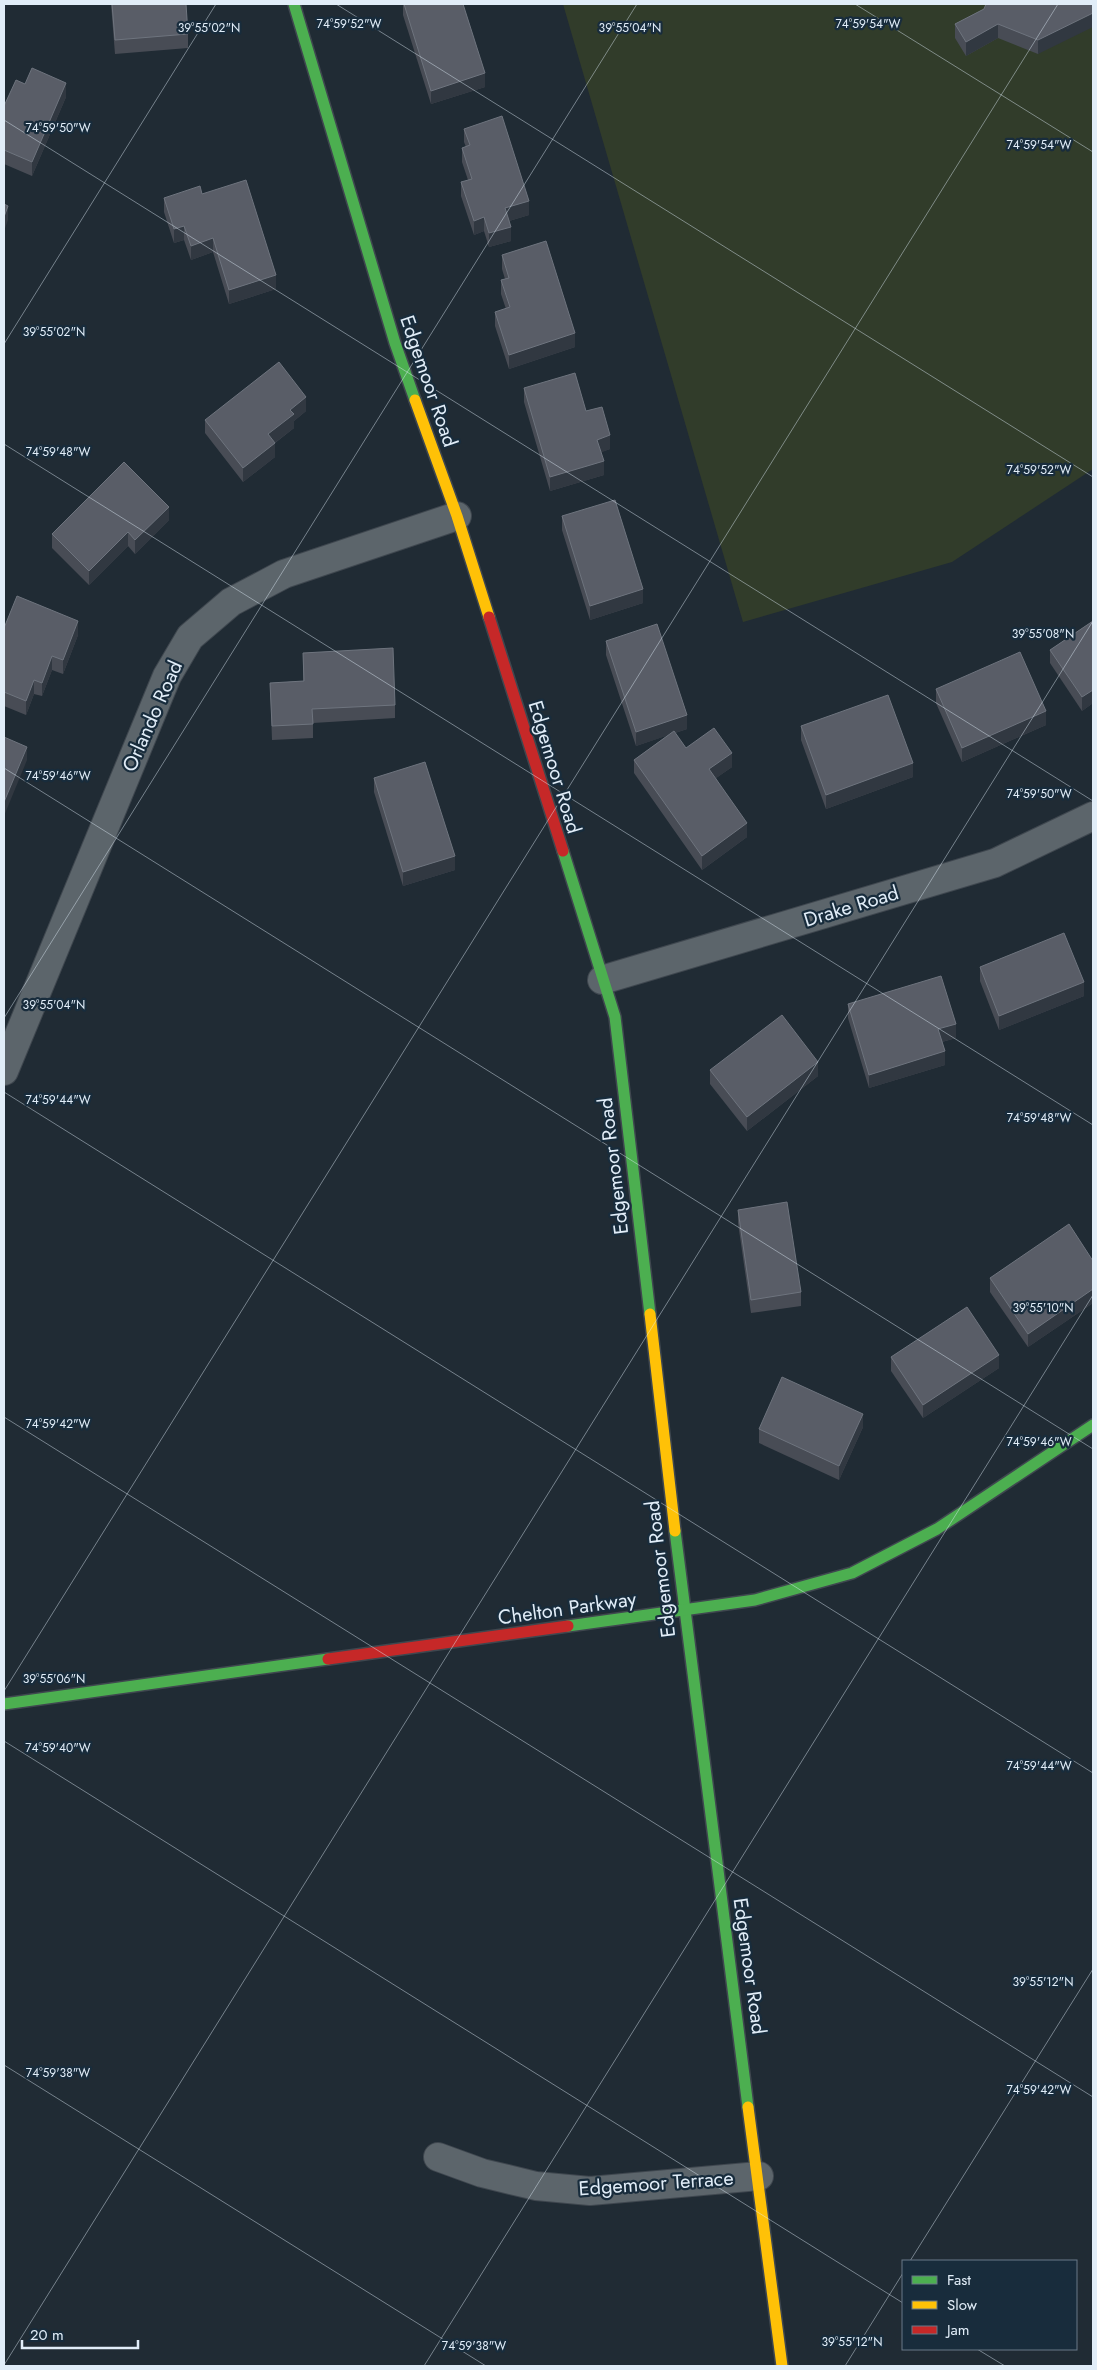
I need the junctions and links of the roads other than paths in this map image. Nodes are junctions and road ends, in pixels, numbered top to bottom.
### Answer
1 (294, 4) edge
2 (457, 516) junction
3 (1093, 816) edge
4 (602, 980) junction
5 (4, 1071) edge
6 (1093, 1425) edge
7 (684, 1610) junction
8 (4, 1704) edge
9 (438, 2157) dead end
10 (758, 2176) junction
11 (782, 2366) edge

1 - 2 street, Edgemoor Road
2 - 4 street, Edgemoor Road
2 - 5 street, Orlando Road
3 - 4 street, Drake Road
4 - 7 street, Edgemoor Road
6 - 7 street, Chelton Parkway
7 - 8 street, Chelton Parkway
7 - 10 street, Edgemoor Road
9 - 10 street, Edgemoor Terrace
10 - 11 street, Edgemoor Road

